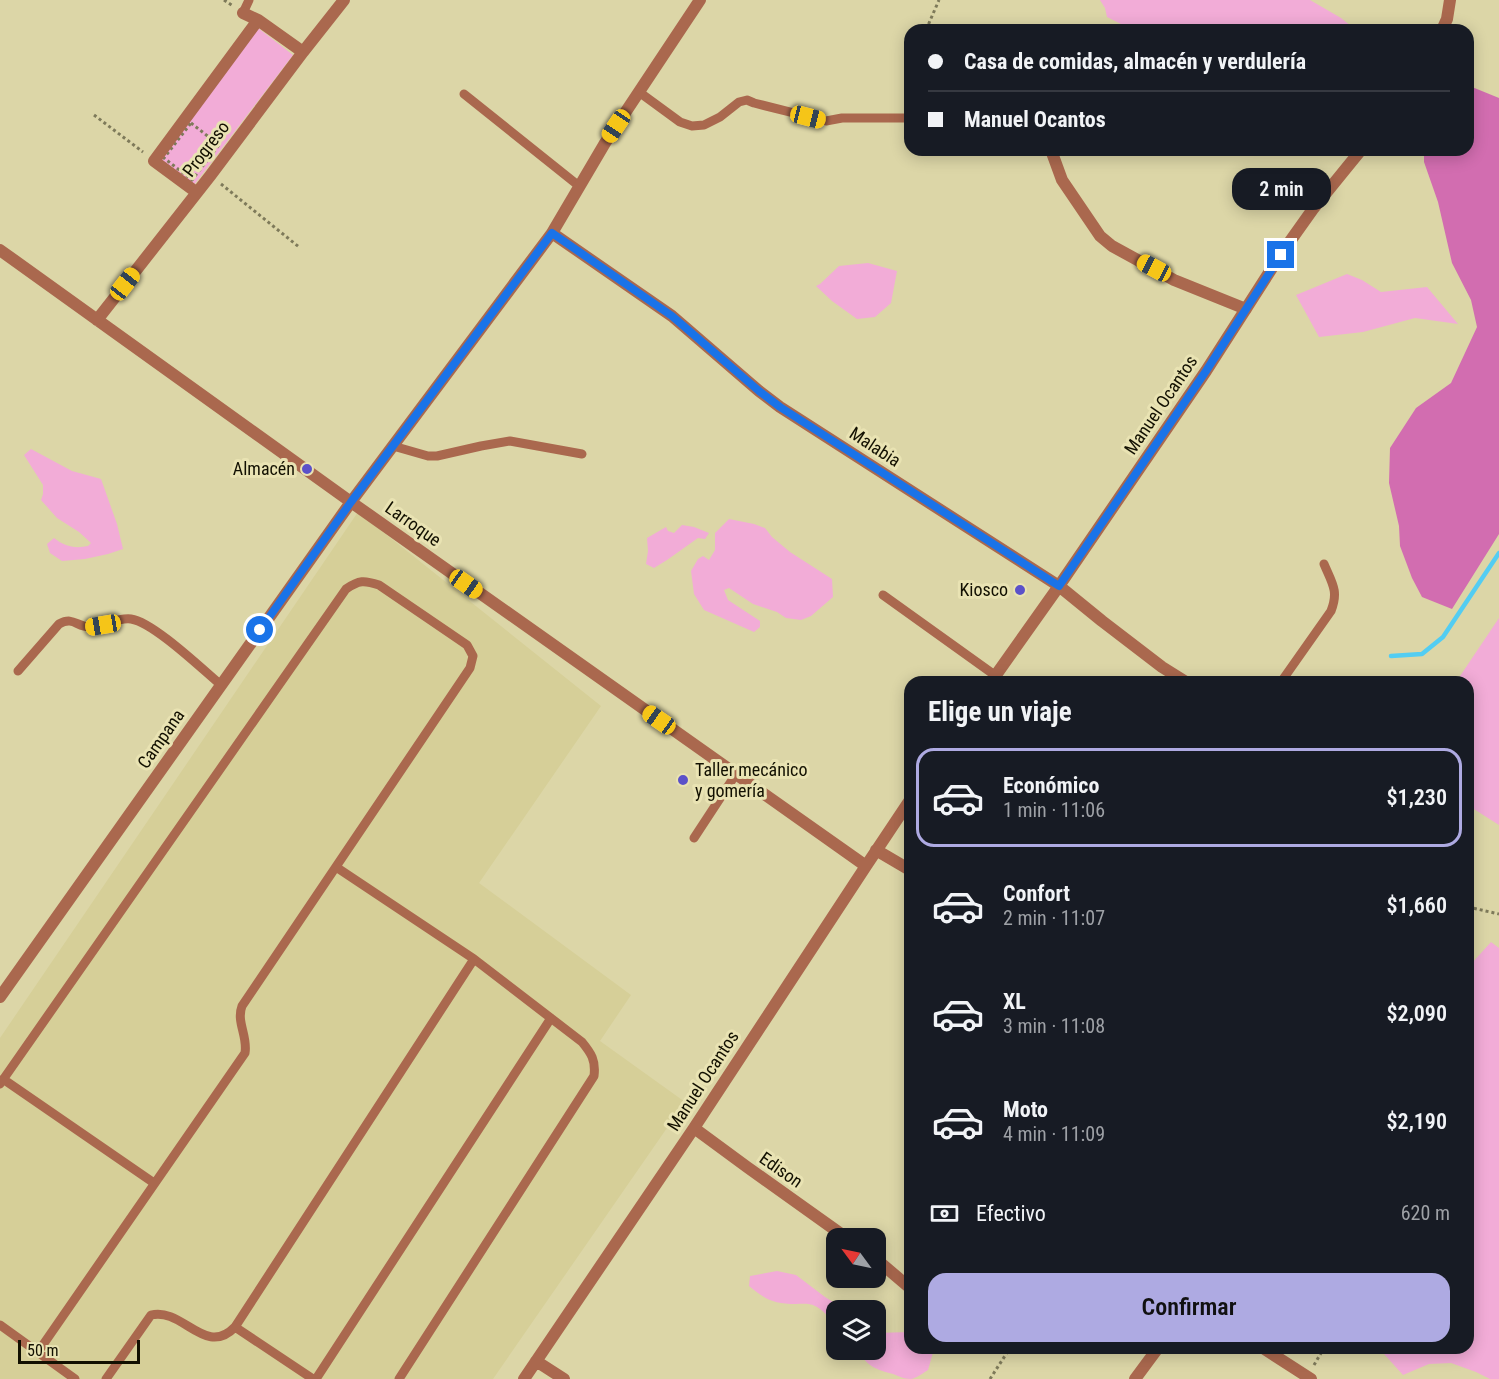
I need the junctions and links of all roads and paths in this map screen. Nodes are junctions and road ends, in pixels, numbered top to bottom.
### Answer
1 (249, 0) edge
2 (344, 0) edge
3 (700, 0) edge
4 (939, 0) edge
5 (1450, 0) edge
6 (243, 13) joint
7 (258, 20) junction
8 (929, 24) edge
9 (1445, 24) edge
10 (303, 52) junction
11 (639, 92) junction
12 (464, 94) dead end
13 (94, 116) dead end
14 (904, 117) edge
15 (1053, 156) edge
16 (1357, 156) edge
17 (159, 159) junction
18 (210, 176) junction
19 (579, 186) junction
20 (196, 192) junction
21 (552, 233) junction
22 (298, 247) dead end
23 (0, 250) edge
24 (1246, 309) junction
25 (97, 320) junction
26 (393, 446) junction
27 (582, 454) dead end
28 (351, 502) junction
29 (1324, 564) dead end
30 (1059, 586) junction
31 (883, 595) dead end
32 (18, 671) dead end
33 (990, 676) edge
34 (996, 676) edge
35 (1176, 676) edge
36 (1285, 676) edge
37 (221, 685) junction
38 (736, 774) junction
39 (904, 809) edge
40 (694, 838) dead end
41 (876, 850) junction
42 (866, 866) junction
43 (904, 866) edge
44 (336, 867) junction
45 (1474, 908) edge
46 (1499, 914) edge
47 (474, 959) junction
48 (0, 997) edge
49 (551, 1018) junction
50 (2, 1081) edge
51 (694, 1128) junction
52 (154, 1184) junction
53 (833, 1228) edge
54 (886, 1268) edge
55 (904, 1283) edge
56 (0, 1325) edge
57 (235, 1327) junction
58 (38, 1352) junction
59 (1006, 1354) edge
60 (1154, 1354) edge
61 (1272, 1354) edge
62 (536, 1361) junction
63 (75, 1379) edge
64 (106, 1379) edge
65 (314, 1379) edge
66 (399, 1379) edge
67 (524, 1379) edge
68 (564, 1379) edge
69 (990, 1379) edge
70 (1135, 1379) edge
71 (1311, 1379) edge

1 - 6 lane
2 - 10 street, Progreso
3 - 11 street, Campana
4 - 8 path
5 - 9 street
6 - 7 street
7 - 10 street
7 - 17 street
10 - 18 street, Progreso
11 - 14 lane
11 - 19 street, Campana
12 - 19 lane
13 - 17 path
15 - 24 street
16 - 24 street, Manuel Ocantos
17 - 17 path
17 - 20 street
18 - 20 street, Progreso
18 - 22 path
19 - 21 street, Campana
20 - 25 street, Progreso
21 - 26 street, Campana
21 - 30 street, Malabia
23 - 25 street, Larroque
24 - 30 street, Manuel Ocantos
25 - 28 street, Larroque
26 - 27 lane
26 - 28 street, Campana
28 - 37 street, Campana
28 - 38 street, Larroque
29 - 36 lane
30 - 34 street, Manuel Ocantos
30 - 35 street, Malabia
31 - 33 lane
32 - 37 lane
37 - 48 street, Campana
38 - 40 lane
38 - 42 street, Larroque
39 - 41 street, Manuel Ocantos
41 - 42 street, Manuel Ocantos
41 - 43 street
42 - 51 street, Manuel Ocantos
44 - 47 lane
44 - 50 lane
44 - 52 lane
45 - 46 path
47 - 49 lane
47 - 57 lane
49 - 65 lane
49 - 66 lane
50 - 52 lane
51 - 53 street, Edison
51 - 62 street, Manuel Ocantos
52 - 58 lane
54 - 55 street
56 - 58 lane
57 - 64 lane
57 - 65 lane
58 - 63 lane
59 - 69 path
60 - 70 street
61 - 71 street
62 - 67 street, Manuel Ocantos
62 - 68 street

